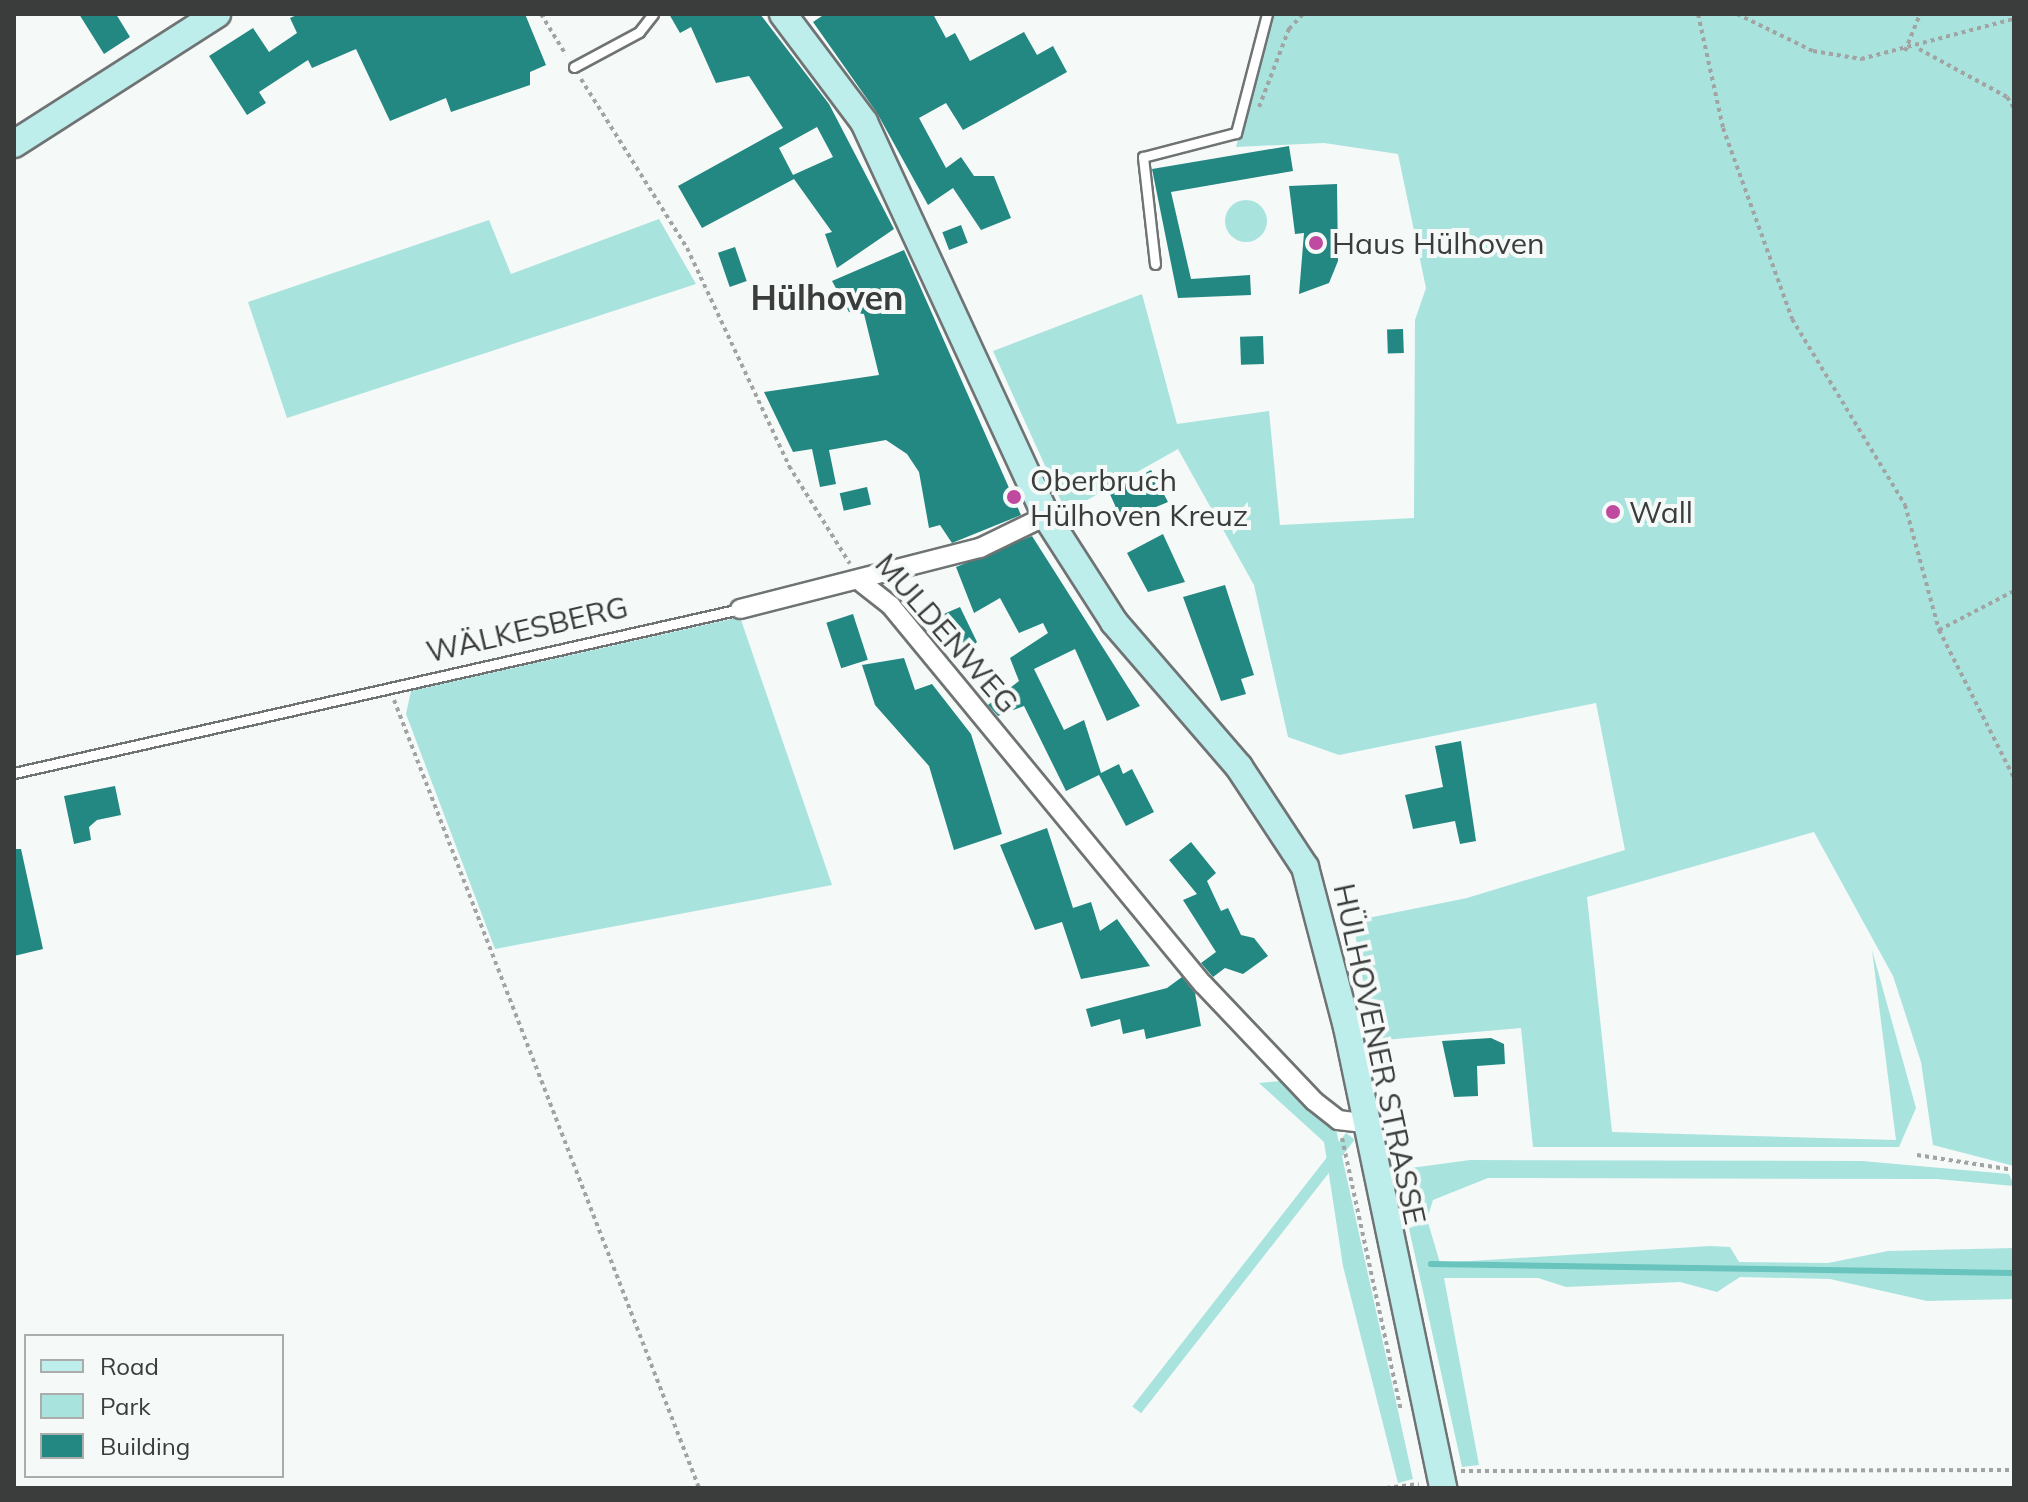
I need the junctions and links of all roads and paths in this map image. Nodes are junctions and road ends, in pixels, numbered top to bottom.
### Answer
1 (217, 14) edge
2 (541, 14) edge
3 (653, 14) edge
4 (783, 14) edge
5 (1267, 14) edge
6 (1303, 14) edge
7 (1698, 14) edge
8 (1737, 14) edge
9 (1920, 14) edge
10 (2014, 19) edge
11 (1919, 49) junction
12 (1905, 51) junction
13 (574, 67) junction
14 (2014, 108) edge
15 (1236, 133) junction
16 (14, 144) edge
17 (1155, 264) dead end
18 (1046, 516) junction
19 (862, 583) junction
20 (2014, 591) edge
21 (740, 609) joint
22 (1939, 630) junction
23 (390, 688) junction
24 (14, 773) edge
25 (2014, 778) edge
26 (1351, 1122) junction
27 (1917, 1155) dead end
28 (2014, 1170) edge
29 (1404, 1425) dead end
30 (1414, 1470) dead end
31 (2014, 1470) edge
32 (1430, 1486) edge
33 (699, 1488) edge
34 (1386, 1488) edge

1 - 16 main road
2 - 13 path, MULDENWEG
3 - 13 lane
4 - 18 main road, HÜLHOVENER STRASSE
5 - 15 lane
6 - 15 path
7 - 22 path
8 - 12 path
9 - 12 path
10 - 11 path
11 - 12 path
11 - 14 path
13 - 19 path, MULDENWEG
15 - 17 lane
18 - 19 street, WÄLKESBERG
18 - 26 main road, HÜLHOVENER STRASSE
19 - 21 street, WÄLKESBERG
19 - 26 street, MULDENWEG
20 - 22 path
21 - 23 lane, WÄLKESBERG
22 - 25 path
23 - 24 lane, WÄLKESBERG
23 - 33 path
26 - 29 path
26 - 32 main road, HÜLHOVENER STRASSE
27 - 28 path
30 - 32 path
31 - 32 path
32 - 34 path

